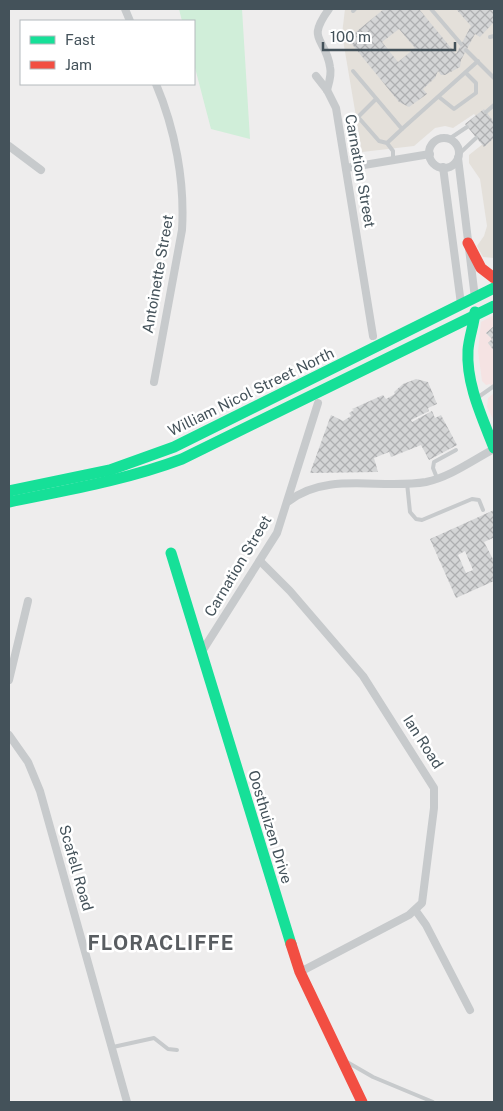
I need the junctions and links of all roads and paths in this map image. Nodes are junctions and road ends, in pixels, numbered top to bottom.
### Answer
1 (330, 9) edge
2 (431, 9) edge
3 (461, 44) dead end
4 (466, 50) dead end
5 (478, 61) junction
6 (354, 71) dead end
7 (466, 73) junction
8 (316, 76) dead end
9 (494, 78) edge
10 (156, 85) edge
11 (328, 90) junction
12 (439, 98) junction
13 (376, 99) junction
14 (494, 105) edge
15 (486, 112) dead end
16 (467, 127) dead end
17 (402, 129) junction
18 (476, 138) dead end
19 (449, 139) junction
20 (388, 143) junction
21 (9, 146) edge
22 (430, 154) junction
23 (458, 156) junction
24 (394, 161) junction
25 (443, 167) junction
26 (346, 168) junction
27 (41, 170) dead end
28 (468, 243) junction
29 (494, 278) edge
30 (494, 288) edge
31 (475, 298) junction
32 (461, 304) junction
33 (494, 306) edge
34 (470, 323) junction
35 (373, 336) dead end
36 (154, 382) dead end
37 (494, 386) edge
38 (476, 399) junction
39 (318, 403) dead end
40 (494, 448) edge
41 (456, 450) dead end
42 (437, 478) junction
43 (407, 483) junction
44 (9, 491) edge
45 (288, 501) junction
46 (9, 502) edge
47 (483, 510) dead end
48 (171, 553) dead end
49 (260, 560) junction
50 (28, 601) dead end
51 (201, 654) junction
52 (9, 680) edge
53 (9, 735) edge
54 (416, 911) junction
55 (300, 972) junction
56 (470, 1010) dead end
57 (113, 1047) junction
58 (177, 1050) dead end
59 (340, 1058) junction
60 (127, 1102) edge
61 (362, 1102) edge
62 (433, 1102) edge

1 - 11 street
2 - 3 lane
4 - 5 lane
5 - 7 lane
5 - 9 lane
6 - 13 lane
7 - 12 lane
7 - 12 lane
8 - 11 street, Carnation Street
10 - 36 street, Antoinette Street
11 - 26 street, Carnation Street
12 - 17 lane
13 - 17 lane
13 - 20 lane
14 - 15 lane
16 - 19 lane
17 - 20 lane
18 - 23 lane
19 - 22 street
19 - 23 street
20 - 24 lane
21 - 27 street
22 - 24 street
22 - 25 street
23 - 25 street
23 - 28 street
24 - 26 street
25 - 32 street
26 - 35 street, Carnation Street
28 - 29 main road
28 - 31 street
30 - 31 main road, William Nicol Street North
31 - 32 main road, William Nicol Street North
31 - 34 main road
32 - 34 main road
32 - 44 main road, William Nicol Street North
33 - 34 main road, William Nicol Street North
34 - 38 main road
34 - 46 main road, William Nicol Street North
37 - 38 lane
38 - 40 main road
39 - 45 street, Carnation Street
40 - 42 street
41 - 42 lane
42 - 43 street
43 - 45 street
43 - 47 lane
45 - 49 street, Carnation Street
48 - 51 main road, Oosthuizen Drive
49 - 51 street, Carnation Street
49 - 54 street, Ian Road
50 - 52 street
51 - 55 main road, Oosthuizen Drive
53 - 57 street, Scafell Road
54 - 55 street
54 - 56 street
55 - 59 main road, Oosthuizen Drive
57 - 58 lane
57 - 60 street, Scafell Road
59 - 61 main road, Oosthuizen Drive
59 - 62 lane

